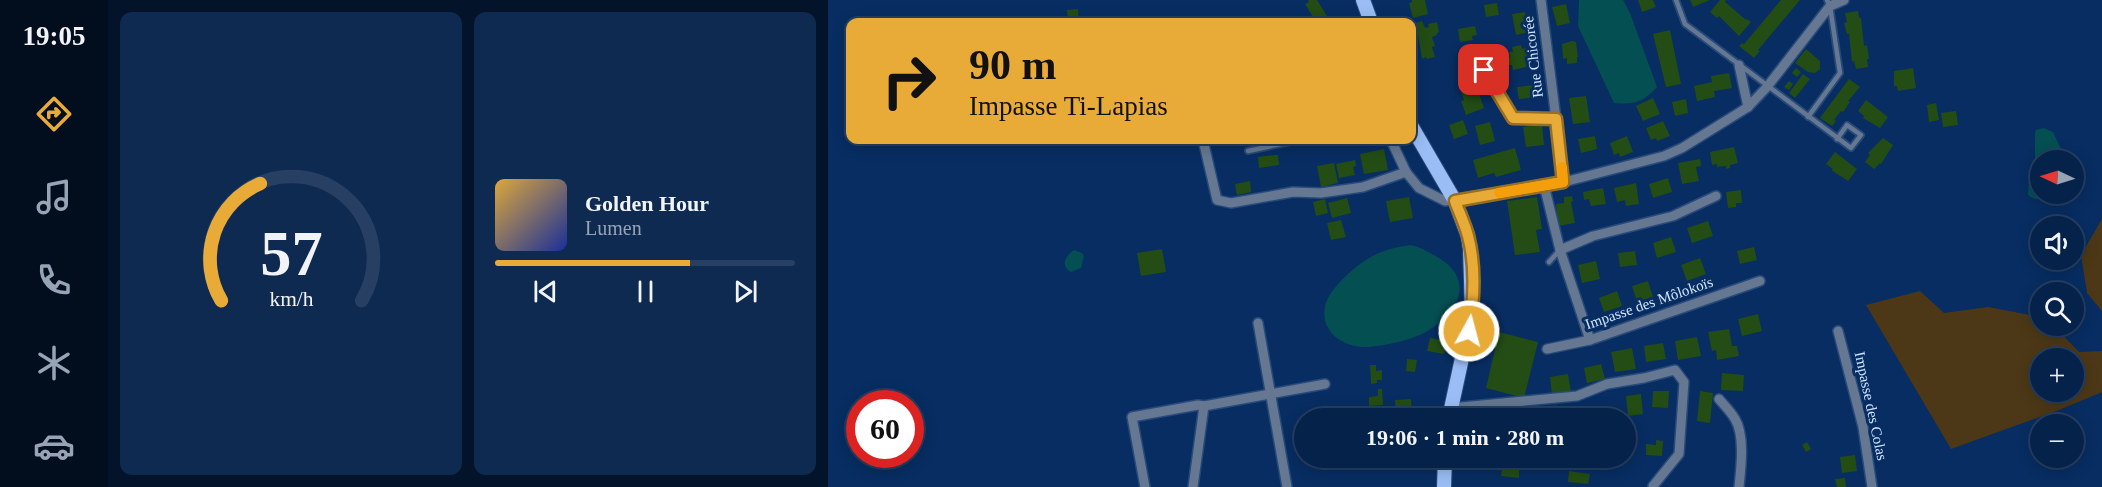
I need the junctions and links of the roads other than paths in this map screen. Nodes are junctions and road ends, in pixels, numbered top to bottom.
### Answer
1 (1363, 0) edge
2 (1541, 0) edge
3 (1676, 0) edge
4 (1844, 0) edge
5 (1829, 3) edge
6 (1370, 18) edge
7 (1739, 65) junction
8 (1484, 70) dead end
9 (1767, 87) junction
10 (1748, 107) junction
11 (1808, 117) junction
12 (1556, 119) junction
13 (1416, 134) edge
14 (1837, 138) junction
15 (1204, 144) edge
16 (1280, 144) edge
17 (1393, 144) edge
18 (1248, 151) dead end
19 (1406, 172) junction
20 (1563, 182) junction
21 (1545, 185) junction
22 (1716, 196) dead end
23 (1455, 201) junction
24 (1560, 250) junction
25 (1549, 262) dead end
26 (1760, 281) dead end
27 (1258, 323) dead end
28 (1838, 332) dead end
29 (1590, 340) junction
30 (1547, 350) dead end
31 (1325, 384) dead end
32 (1270, 394) junction
33 (1719, 399) dead end
34 (1204, 406) junction
35 (1451, 408) edge
36 (1487, 408) edge
37 (1444, 468) edge
38 (1653, 486) edge
39 (1145, 487) edge
40 (1193, 487) edge
41 (1287, 487) edge
42 (1444, 487) edge
43 (1739, 487) edge
44 (1872, 487) edge

1 - 6 main road
2 - 12 street, Rue Chicorée
3 - 7 lane
4 - 5 street
5 - 9 street
5 - 11 lane
7 - 9 lane
7 - 10 street
8 - 12 street
9 - 10 street
9 - 11 lane
10 - 20 street
11 - 14 lane
12 - 20 street, Rue Chicorée
13 - 23 main road
14 - 14 lane
15 - 19 street
16 - 18 lane
17 - 19 street
19 - 23 street
20 - 21 street
21 - 23 street
21 - 24 street
22 - 24 street
23 - 35 main road
24 - 25 lane
24 - 29 street
26 - 29 street, Impasse des Môlokoïs
27 - 32 street
28 - 44 street, Impasse des Colas
29 - 30 street, Impasse des Môlokoïs
31 - 32 street
32 - 34 street
32 - 41 street
33 - 43 street
34 - 39 street
34 - 40 street
36 - 38 street
37 - 42 main road

